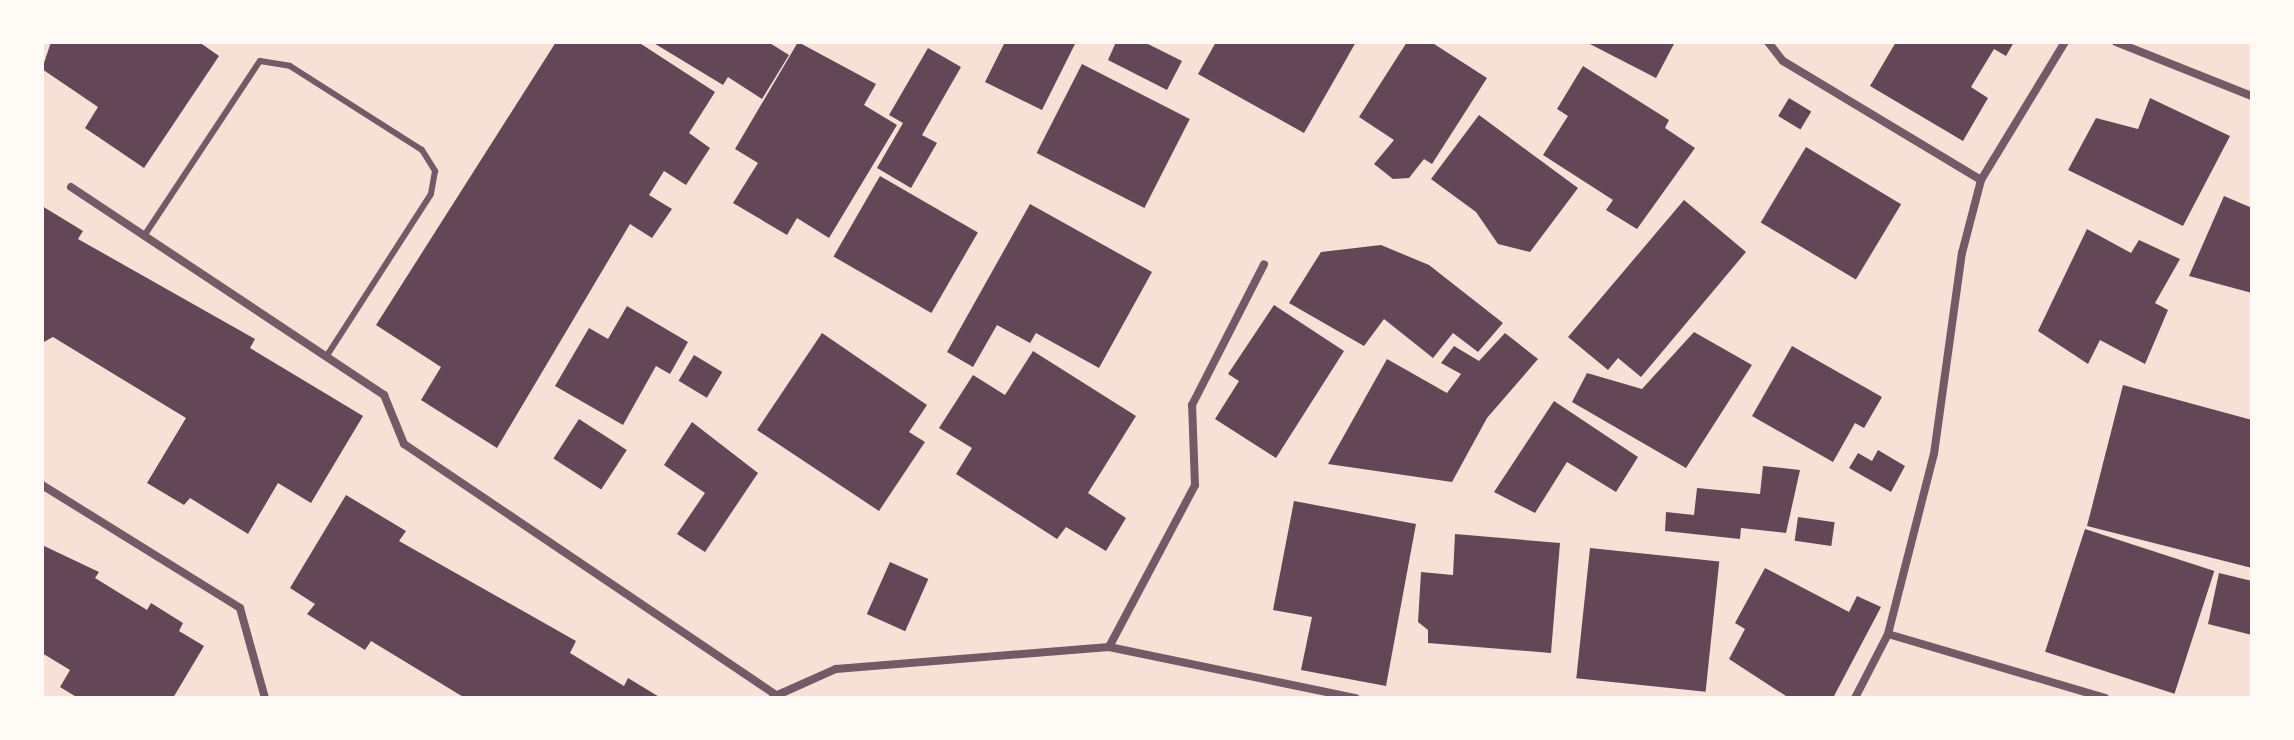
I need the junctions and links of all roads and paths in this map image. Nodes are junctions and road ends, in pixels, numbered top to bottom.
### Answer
1 (1768, 42) edge
2 (2065, 42) edge
3 (2116, 42) edge
4 (2252, 96) edge
5 (1981, 180) junction
6 (71, 187) dead end
7 (144, 236) junction
8 (1264, 264) dead end
9 (326, 357) junction
10 (42, 485) edge
11 (1888, 634) junction
12 (1109, 647) junction
13 (773, 696) edge
14 (265, 698) edge
15 (1356, 698) edge
16 (1855, 698) edge
17 (2105, 698) edge

1 - 5 street
2 - 5 street
3 - 4 street
5 - 11 street
6 - 7 street
7 - 9 street
7 - 9 lane
8 - 12 street
9 - 13 street
10 - 14 street
11 - 16 street
11 - 17 street
12 - 13 street
12 - 15 street

